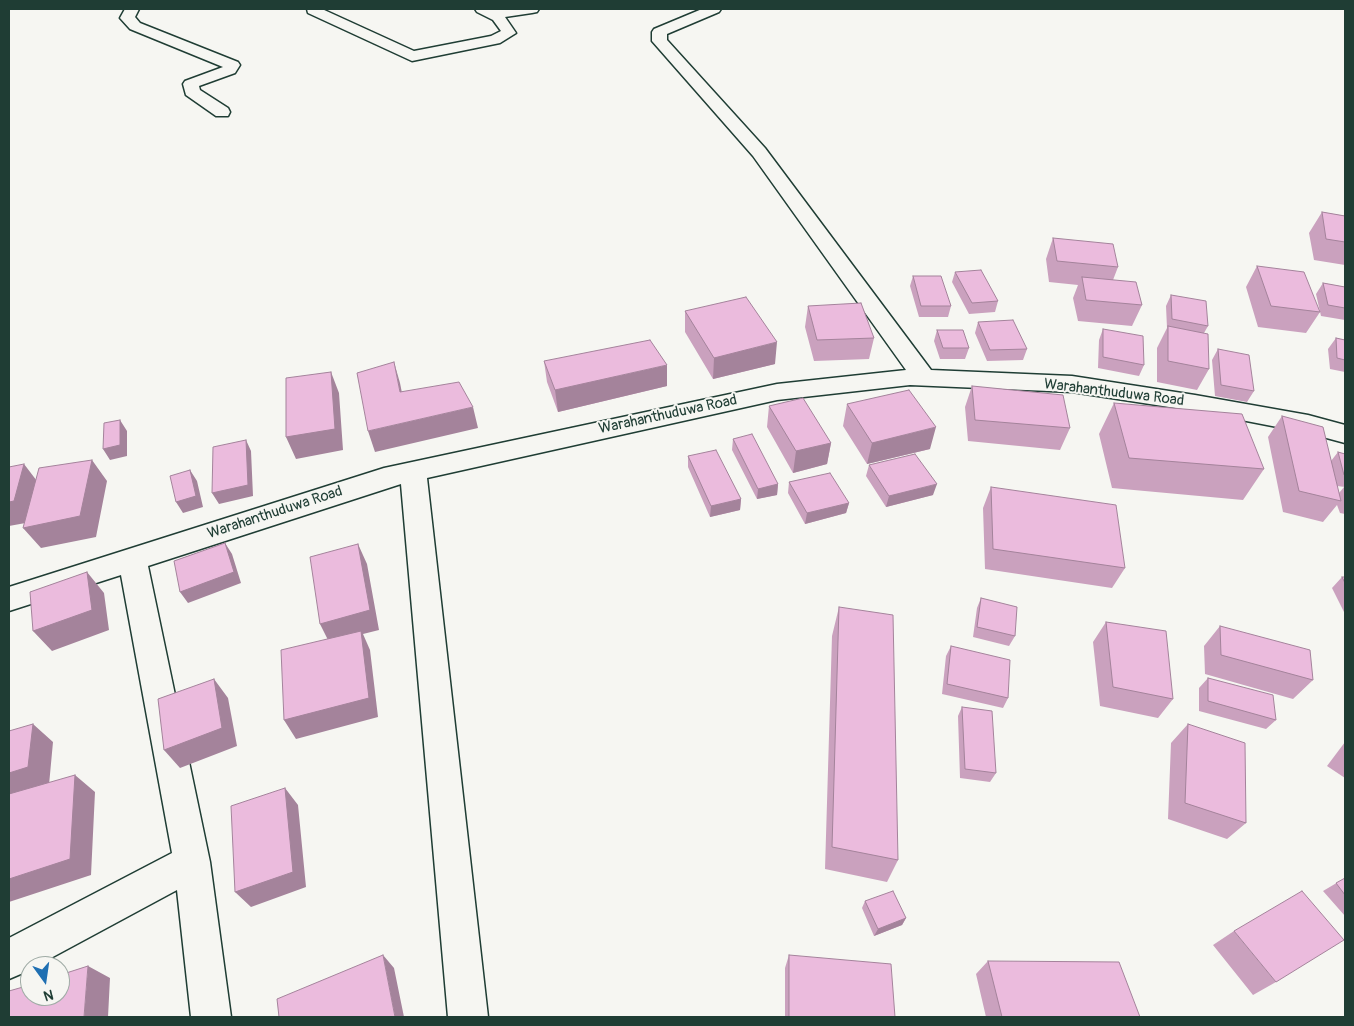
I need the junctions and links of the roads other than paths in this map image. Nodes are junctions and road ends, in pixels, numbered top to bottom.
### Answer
1 (132, 9) edge
2 (532, 9) edge
3 (714, 9) edge
4 (313, 10) edge
5 (487, 11) edge
6 (222, 112) dead end
7 (924, 378) junction
8 (1345, 434) edge
9 (413, 472) junction
10 (132, 559) junction
11 (9, 599) edge
12 (192, 862) junction
13 (9, 959) edge
14 (211, 1017) edge
15 (468, 1017) edge

1 - 6 street
2 - 5 street
3 - 7 street
4 - 5 street
7 - 8 street, Warahanthuduwa Road
7 - 9 street, Warahanthuduwa Road
9 - 10 street, Warahanthuduwa Road
9 - 15 street
10 - 11 street, Warahanthuduwa Road
10 - 12 street
12 - 13 street
12 - 14 street

